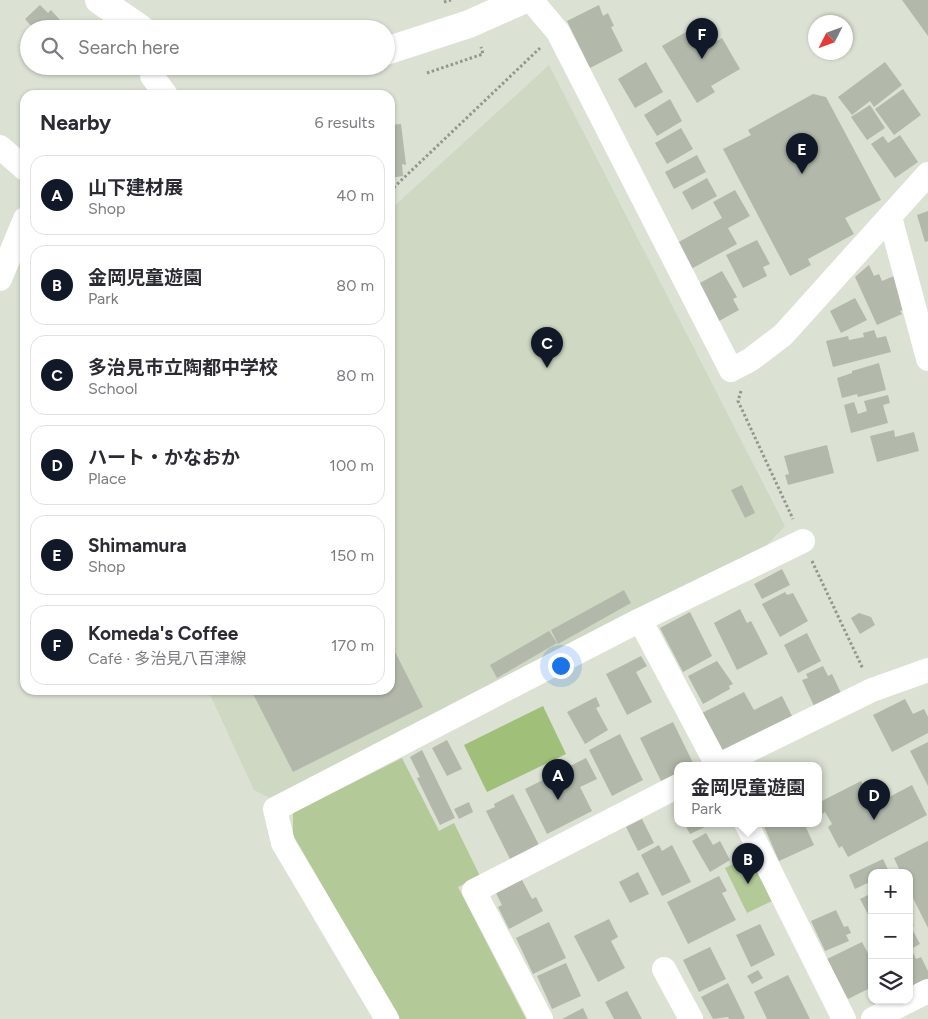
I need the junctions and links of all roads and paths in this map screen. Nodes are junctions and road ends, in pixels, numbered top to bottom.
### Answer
1 (99, 0) edge
2 (523, 0) edge
3 (531, 0) edge
4 (128, 20) edge
5 (558, 32) junction
6 (395, 48) edge
7 (483, 54) dead end
8 (427, 73) dead end
9 (152, 75) edge
10 (162, 90) edge
11 (0, 147) edge
12 (20, 165) edge
13 (928, 174) edge
14 (395, 186) edge
15 (890, 217) junction
16 (20, 231) edge
17 (0, 278) edge
18 (928, 359) edge
19 (803, 541) dead end
20 (640, 620) junction
21 (928, 670) edge
22 (716, 762) edge
23 (724, 762) edge
24 (674, 788) edge
25 (748, 827) edge
26 (664, 968) dead end
27 (928, 991) edge
28 (387, 1019) edge
29 (541, 1019) edge
30 (691, 1019) edge
31 (844, 1019) edge
32 (873, 1019) edge

1 - 4 main road
2 - 6 main road
3 - 5 street
5 - 14 path
5 - 15 street
7 - 8 path
9 - 10 street
11 - 12 street
13 - 15 street
15 - 18 street
16 - 17 street
19 - 20 street
20 - 22 street
20 - 28 street
21 - 23 street
24 - 29 street
25 - 31 street
26 - 30 street
27 - 32 street

